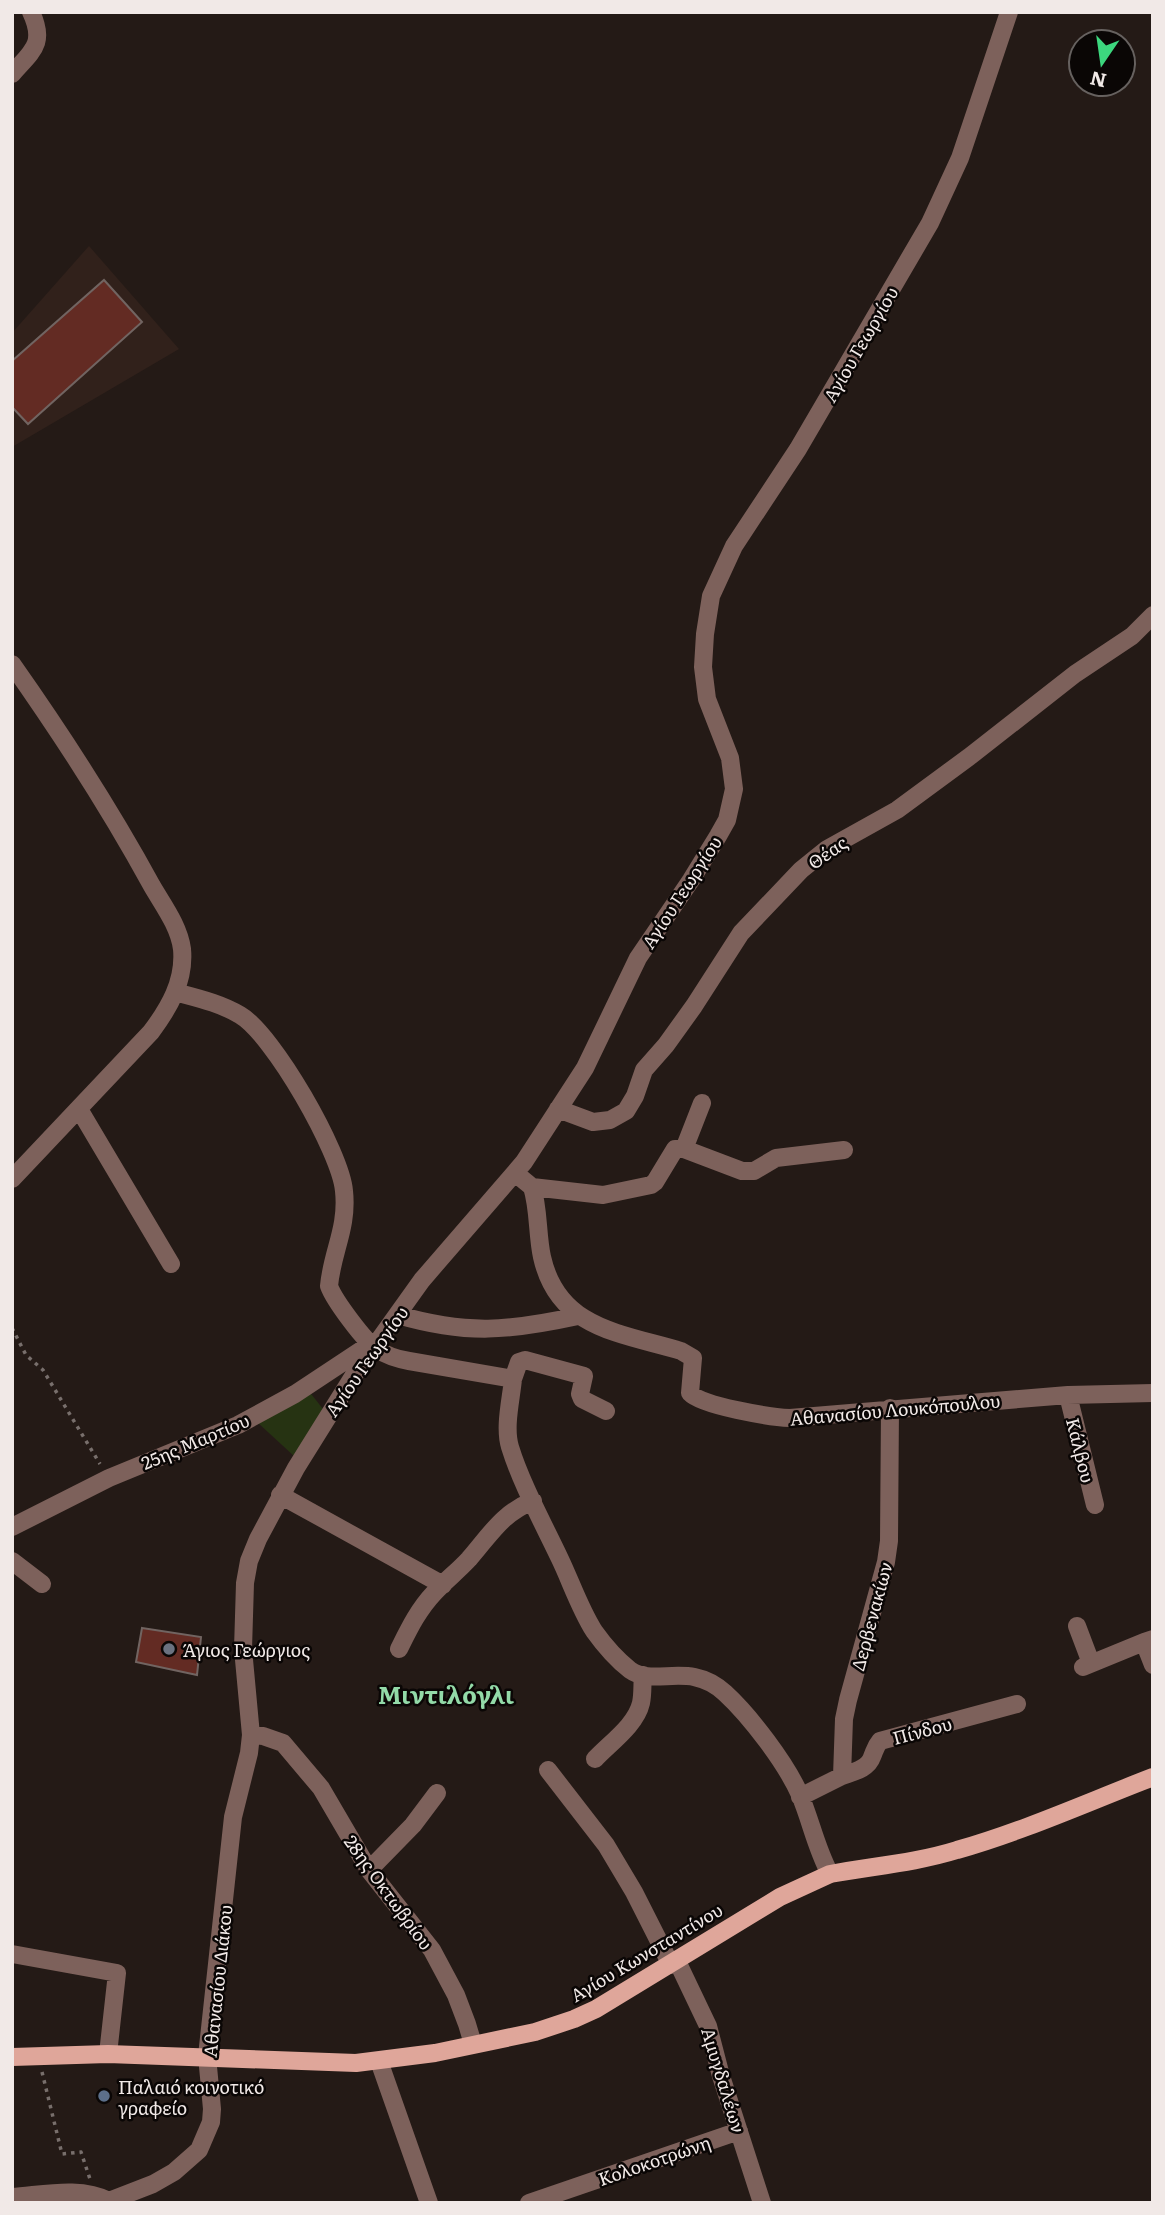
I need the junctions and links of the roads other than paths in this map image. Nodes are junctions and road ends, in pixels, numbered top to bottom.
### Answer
1 (31, 12) edge
2 (1009, 12) edge
3 (12, 74) edge
4 (1153, 615) edge
5 (12, 664) edge
6 (175, 992) junction
7 (702, 1104) dead end
8 (79, 1109) junction
9 (558, 1109) junction
10 (684, 1149) junction
11 (844, 1150) dead end
12 (515, 1173) junction
13 (12, 1179) edge
14 (532, 1187) junction
15 (171, 1264) dead end
16 (398, 1315) junction
17 (578, 1316) junction
18 (373, 1348) junction
19 (513, 1379) junction
20 (1153, 1393) edge
21 (1068, 1395) junction
22 (890, 1408) junction
23 (606, 1410) dead end
24 (280, 1495) junction
25 (533, 1500) junction
26 (1095, 1505) dead end
27 (12, 1527) edge
28 (12, 1561) edge
29 (42, 1584) dead end
30 (443, 1585) junction
31 (1077, 1626) dead end
32 (1148, 1641) edge
33 (398, 1649) dead end
34 (1153, 1665) edge
35 (643, 1675) junction
36 (1017, 1704) dead end
37 (251, 1735) junction
38 (595, 1759) dead end
39 (548, 1770) dead end
40 (842, 1776) junction
41 (1153, 1777) edge
42 (437, 1793) dead end
43 (800, 1797) junction
44 (369, 1870) junction
45 (830, 1874) junction
46 (12, 1954) edge
47 (674, 1963) junction
48 (473, 2044) junction
49 (108, 2053) junction
50 (207, 2056) junction
51 (12, 2057) edge
52 (379, 2061) junction
53 (739, 2131) junction
54 (12, 2197) edge
55 (103, 2199) edge
56 (429, 2203) edge
57 (529, 2203) edge
58 (762, 2203) edge

1 - 3 street
2 - 9 street, Αγίου Γεωργίου
4 - 9 street, Θέας
5 - 6 street
6 - 8 street
6 - 18 street
7 - 10 street
8 - 13 street
8 - 15 street
9 - 12 street, Αγίου Γεωργίου
10 - 11 street
10 - 14 street
12 - 14 street
12 - 16 street, Αγίου Γεωργίου
14 - 17 street
16 - 17 street
16 - 18 street, Αγίου Γεωργίου
17 - 22 street, Αθανασίου Λουκόπουλου
18 - 19 street
18 - 24 street, Αγίου Γεωργίου
18 - 27 street, 25ης Μαρτίου
19 - 23 street
19 - 25 street
20 - 21 street, Αθανασίου Λουκόπουλου
21 - 22 street, Αθανασίου Λουκόπουλου
21 - 26 street, Κάλβου
22 - 40 street, Δερβενακίων
24 - 30 street
24 - 37 street, Αγίου Γεωργίου
25 - 30 street
25 - 35 street
28 - 29 street
30 - 33 street
31 - 32 street
32 - 34 street
35 - 38 street
35 - 43 street
36 - 40 street, Πίνδου
37 - 44 street, 28ης Οκτωβρίου
37 - 50 street, Αθανασίου Διάκου
39 - 47 street, Αμυγδαλέων
40 - 43 street
41 - 45 main road, Αγίου Κωνσταντίνου
42 - 44 street
43 - 45 street
44 - 48 street, 28ης Οκτωβρίου
45 - 47 main road, Αγίου Κωνσταντίνου
46 - 49 street
47 - 48 main road, Αγίου Κωνσταντίνου
47 - 53 street, Αμυγδαλέων
48 - 52 main road, Αγίου Κωνσταντίνου
49 - 50 main road, Αγίου Κωνσταντίνου
49 - 51 main road, Αγίου Κωνσταντίνου
50 - 52 main road, Αγίου Κωνσταντίνου
50 - 55 street, Αθανασίου Διάκου
52 - 56 street
53 - 57 street, Κολοκοτρώνη
53 - 58 street, Αμυγδαλέων
54 - 55 street, Αθανασίου Διάκου

